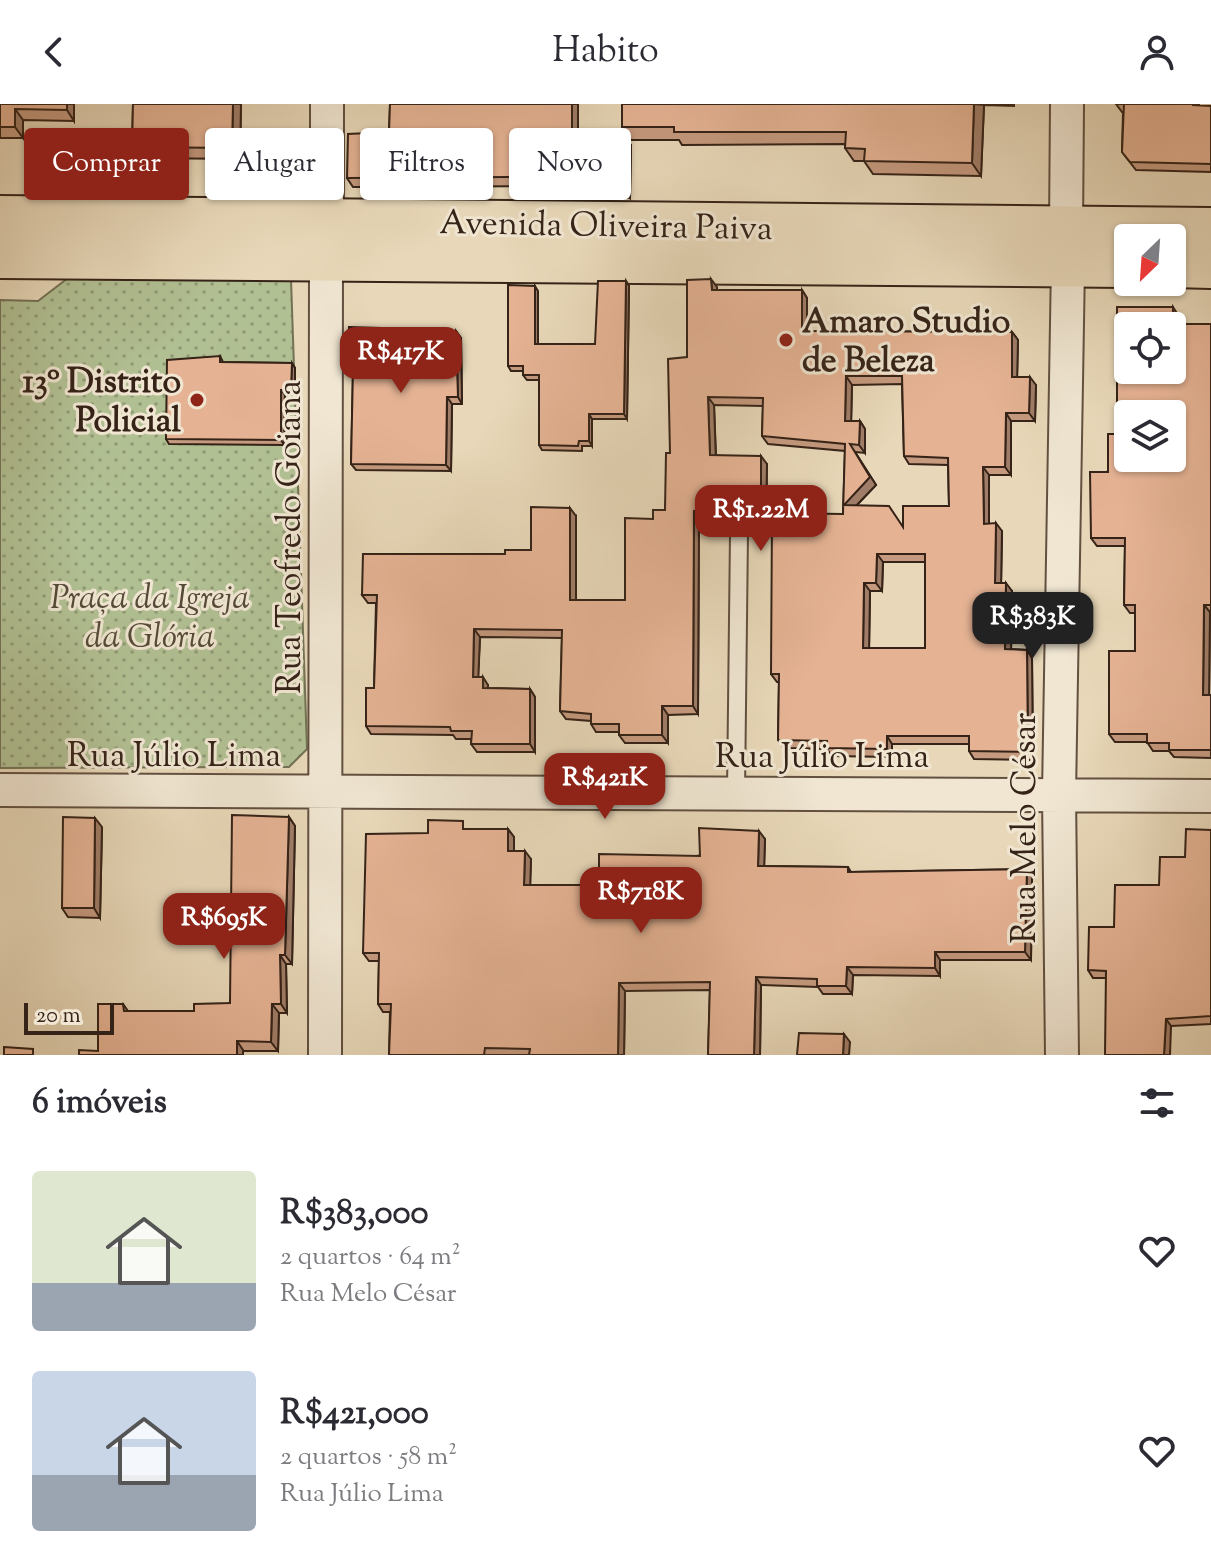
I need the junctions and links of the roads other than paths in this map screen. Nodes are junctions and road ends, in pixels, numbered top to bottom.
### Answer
1 (327, 104) edge
2 (1067, 104) edge
3 (0, 218) edge
4 (1211, 230) edge
5 (326, 240) junction
6 (1067, 247) junction
7 (0, 256) edge
8 (1114, 261) edge
9 (1186, 265) edge
10 (1211, 266) edge
11 (739, 533) dead end
12 (0, 790) edge
13 (325, 793) junction
14 (736, 793) junction
15 (1059, 794) junction
16 (1211, 796) edge
17 (325, 1055) edge
18 (1062, 1055) edge

1 - 5 street, Rua Teofredo Goiana
2 - 6 street, Rua Melo César
3 - 5 main road, Avenida Oliveira Paiva
4 - 6 main road, Avenida Oliveira Paiva
5 - 6 main road, Avenida Oliveira Paiva
5 - 7 main road, Avenida Oliveira Paiva
5 - 13 street, Rua Teofredo Goiana
6 - 8 main road, Avenida Oliveira Paiva
6 - 15 street, Rua Melo César
9 - 10 main road
11 - 14 lane
12 - 13 street, Rua Júlio Lima
13 - 14 street, Rua Júlio Lima
13 - 17 street, Rua Teofredo Goiana
14 - 15 street, Rua Júlio Lima
15 - 16 street, Rua Júlio Lima
15 - 18 street, Rua Melo César

